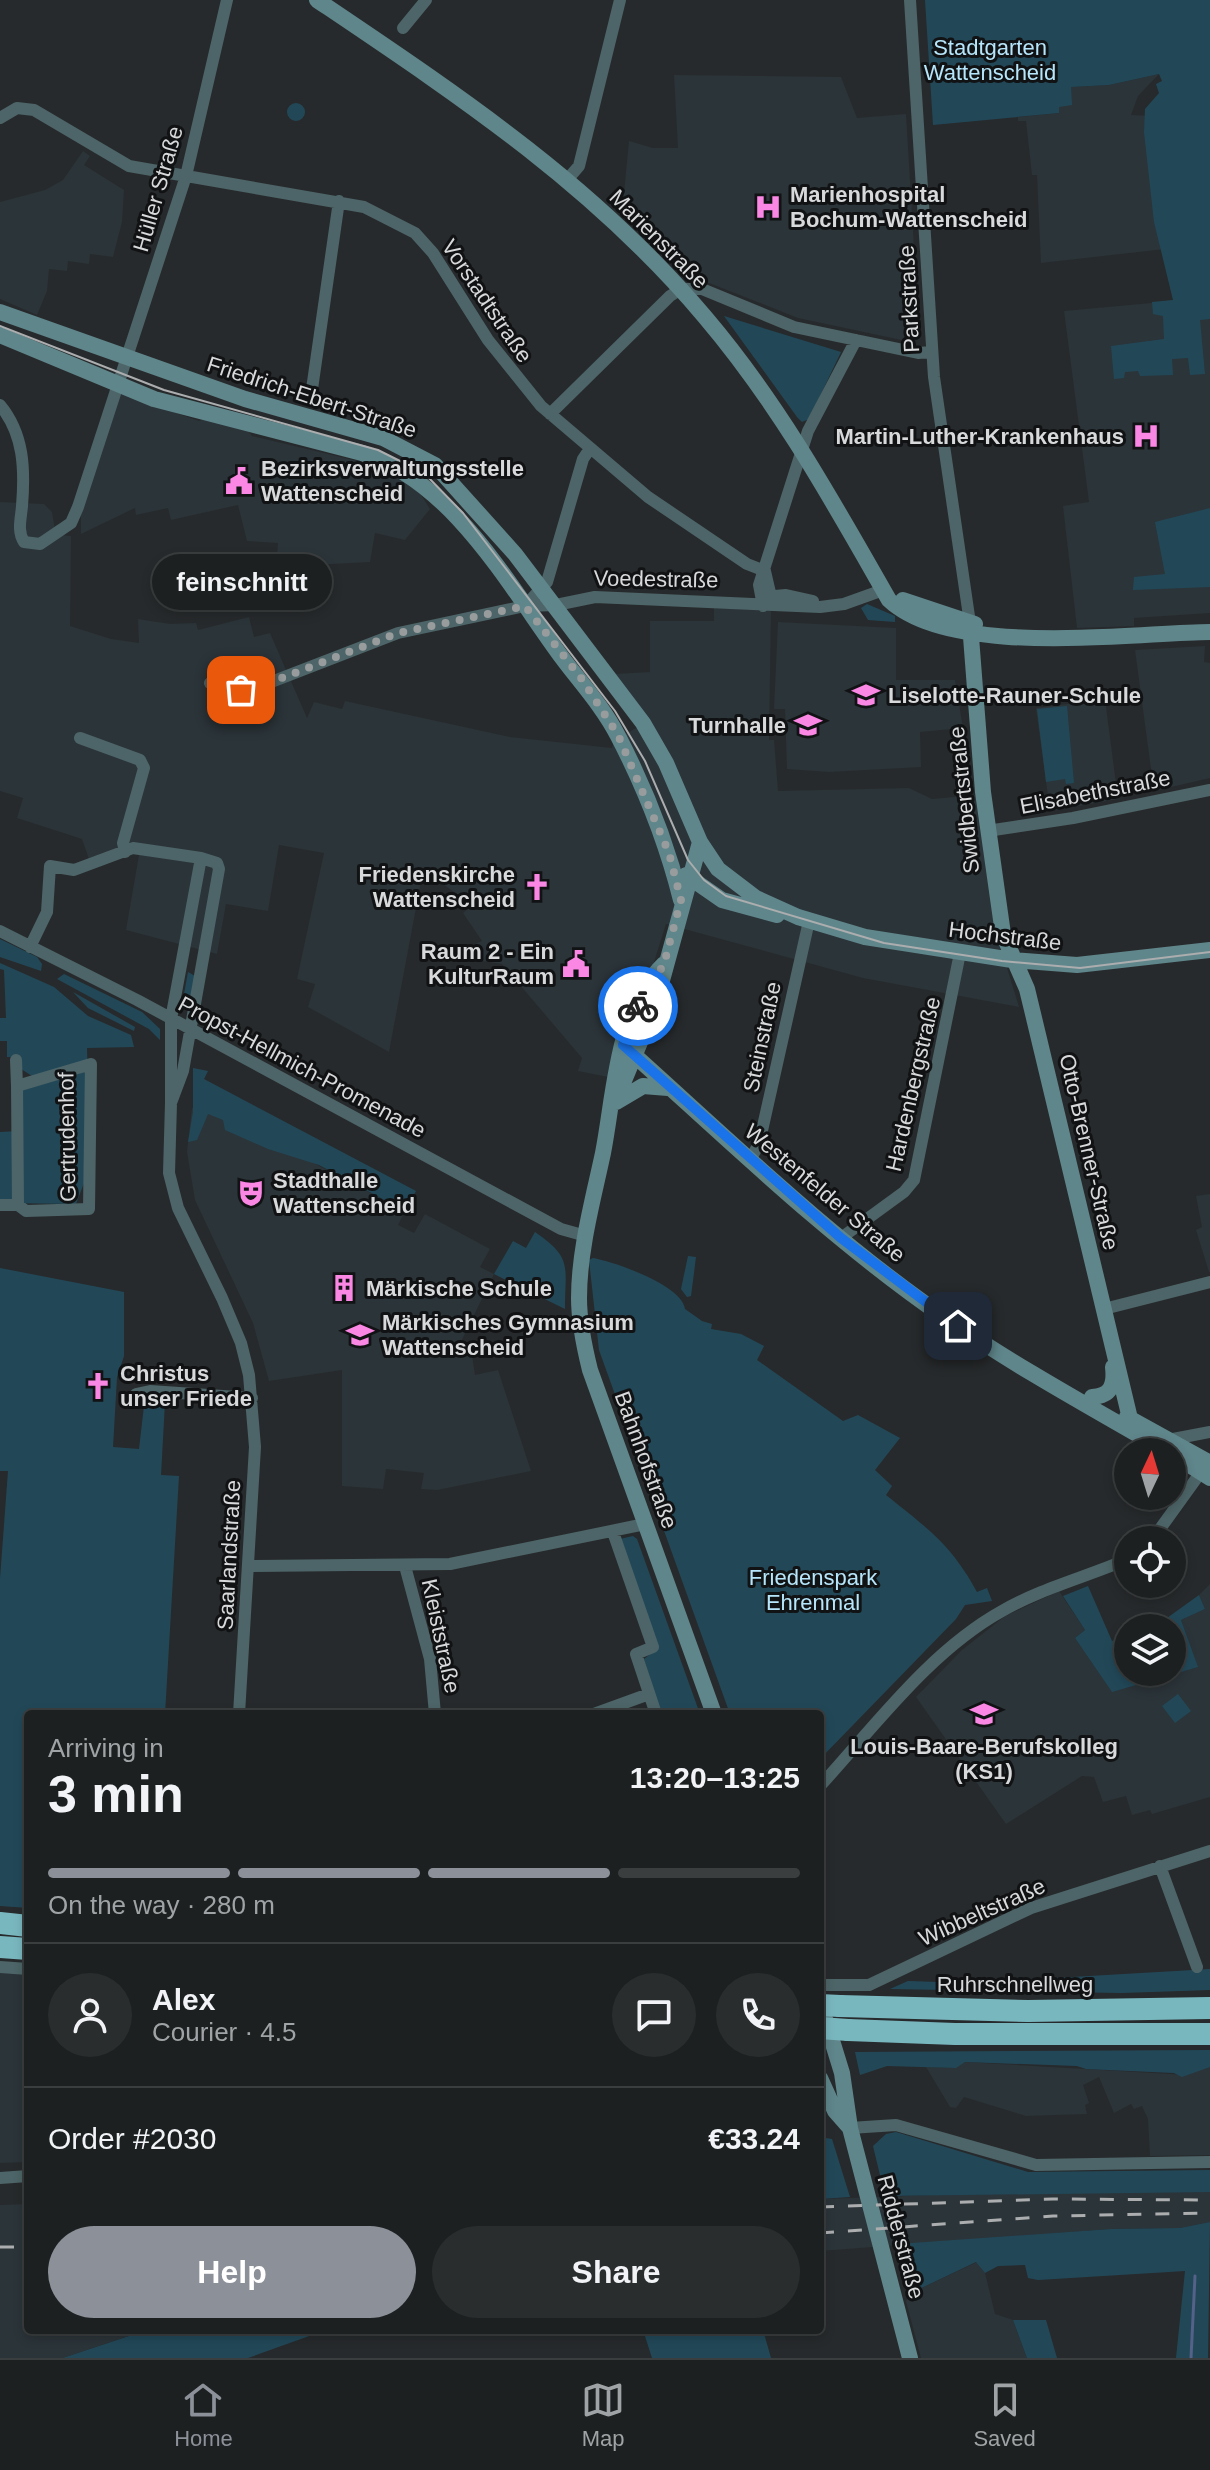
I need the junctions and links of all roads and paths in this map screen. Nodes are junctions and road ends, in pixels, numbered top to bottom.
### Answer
1 (227, 0) edge
2 (317, 0) edge
3 (426, 0) edge
4 (620, 0) edge
5 (910, 0) edge
6 (403, 28) dead end
7 (0, 118) edge
8 (186, 176) junction
9 (567, 180) junction
10 (339, 201) junction
11 (681, 289) junction
12 (724, 298) junction
13 (0, 312) edge
14 (705, 316) junction
15 (0, 335) edge
16 (856, 340) junction
17 (932, 352) junction
18 (127, 360) junction
19 (119, 387) junction
20 (312, 389) dead end
21 (0, 405) edge
22 (550, 414) junction
23 (802, 448) junction
24 (589, 450) junction
25 (765, 571) junction
26 (542, 588) junction
27 (883, 590) junction
28 (963, 594) junction
29 (764, 600) junction
30 (556, 605) junction
31 (525, 606) junction
32 (945, 616) junction
33 (970, 628) junction
34 (1210, 632) edge
35 (210, 683) dead end
36 (80, 738) dead end
37 (1210, 790) edge
38 (987, 831) junction
39 (700, 842) junction
40 (125, 852) junction
41 (669, 853) junction
42 (201, 858) junction
43 (691, 879) junction
44 (681, 900) junction
45 (804, 919) junction
46 (0, 931) edge
47 (30, 947) junction
48 (1210, 950) edge
49 (960, 953) junction
50 (1012, 960) junction
51 (183, 961) junction
52 (202, 964) junction
53 (171, 1019) junction
54 (190, 1029) junction
55 (628, 1050) junction
56 (16, 1060) dead end
57 (17, 1086) junction
58 (668, 1088) junction
59 (616, 1102) junction
60 (171, 1103) junction
61 (610, 1119) junction
62 (750, 1160) junction
63 (0, 1205) edge
64 (18, 1205) junction
65 (586, 1236) junction
66 (841, 1238) junction
67 (1210, 1282) edge
68 (1104, 1309) junction
69 (1115, 1358) junction
70 (1054, 1383) junction
71 (136, 1394) dead end
72 (1092, 1397) junction
73 (252, 1398) junction
74 (1132, 1425) junction
75 (1210, 1432) edge
76 (1153, 1438) edge
77 (1186, 1442) edge
78 (1186, 1456) edge
79 (1208, 1467) edge
80 (645, 1524) junction
81 (1163, 1526) edge
82 (613, 1532) junction
83 (1114, 1564) edge
84 (248, 1566) junction
85 (405, 1566) junction
86 (649, 1694) junction
87 (239, 1710) edge
88 (435, 1710) edge
89 (605, 1710) edge
90 (655, 1710) edge
91 (713, 1710) edge
92 (824, 1782) edge
93 (1210, 1851) edge
94 (1160, 1866) junction
95 (0, 1923) edge
96 (24, 1926) edge
97 (0, 1947) edge
98 (24, 1949) edge
99 (0, 1967) edge
100 (1197, 1967) dead end
101 (24, 1969) edge
102 (824, 1985) edge
103 (827, 2005) edge
104 (1210, 2008) edge
105 (824, 2028) edge
106 (1210, 2034) edge
107 (842, 2073) junction
108 (824, 2082) edge
109 (824, 2089) edge
110 (850, 2128) junction
111 (1210, 2162) edge
112 (24, 2176) edge
113 (0, 2178) edge
114 (910, 2358) edge

1 - 8 street, Hüller Straße
2 - 9 street, Marienstraße
3 - 6 street
4 - 9 street
5 - 17 street, Parkstraße
7 - 8 street, Vorstadtstraße
8 - 10 street, Vorstadtstraße
8 - 18 street, Hüller Straße
9 - 11 street, Marienstraße
10 - 20 street
10 - 22 street, Vorstadtstraße
11 - 12 street
11 - 14 street, Marienstraße
11 - 22 street
12 - 14 street
12 - 16 street
13 - 18 street, Friedrich-Ebert-Straße
14 - 23 street, Marienstraße
15 - 19 street, Friedrich-Ebert-Straße
16 - 17 street
16 - 23 street
17 - 28 street, Parkstraße
18 - 19 street, Hüller Straße
18 - 26 street, Friedrich-Ebert-Straße
19 - 21 street, Hüller Straße
19 - 31 street, Friedrich-Ebert-Straße
22 - 24 street, Vorstadtstraße
23 - 25 street
23 - 27 street, Marienstraße
24 - 25 street, Vorstadtstraße
24 - 26 street
25 - 29 street
26 - 30 street, Friedrich-Ebert-Straße
26 - 31 street
27 - 29 street, Voedestraße
27 - 32 street
27 - 33 street
28 - 32 street
28 - 33 street, Parkstraße
29 - 30 street, Voedestraße
30 - 31 street, Voedestraße
30 - 39 street, Friedrich-Ebert-Straße
31 - 35 street, Voedestraße
31 - 41 street, Friedrich-Ebert-Straße
32 - 33 street
33 - 34 street
33 - 38 street, Swidbertstraße
36 - 40 street
37 - 38 street, Elisabethstraße
38 - 50 street, Swidbertstraße
39 - 43 street, Bahnhofstraße
39 - 45 street, Hochstraße
40 - 42 street
40 - 47 street
41 - 43 street, Hochstraße
41 - 44 street
42 - 51 street, Saarlandstraße
42 - 52 street, Saarlandstraße
43 - 44 street, Bahnhofstraße
43 - 45 street, Hochstraße
44 - 55 street, Bahnhofstraße
45 - 49 street, Hochstraße
45 - 62 street, Steinstraße
46 - 47 street, Propst-Hellmich-Promenade
47 - 53 street, Propst-Hellmich-Promenade
48 - 50 street, Hochstraße
49 - 50 street, Hochstraße
49 - 66 street, Hardenbergstraße
50 - 68 street, Otto-Brenner-Straße
51 - 52 street
51 - 53 street, Saarlandstraße
52 - 54 street, Saarlandstraße
53 - 54 street, Propst-Hellmich-Promenade
53 - 60 street, Saarlandstraße
54 - 60 street, Saarlandstraße
54 - 65 street, Propst-Hellmich-Promenade
55 - 58 street, Westenfelder Straße
55 - 59 street, Bahnhofstraße
55 - 61 street, Bahnhofstraße
56 - 57 street
57 - 64 street
57 - 64 street, Gertrudenhof
58 - 59 street
58 - 62 street, Westenfelder Straße
59 - 61 street, Bahnhofstraße
60 - 73 street, Saarlandstraße
61 - 65 street, Bahnhofstraße
62 - 66 street, Westenfelder Straße
63 - 64 street, Gertrudenhof
65 - 80 street, Bahnhofstraße
66 - 70 street, Westenfelder Straße
67 - 68 street
68 - 69 street, Otto-Brenner-Straße
69 - 72 street, Otto-Brenner-Straße
69 - 74 street, Otto-Brenner-Straße
70 - 72 street, Westenfelder Straße
70 - 74 street, Westenfelder Straße
71 - 73 street
72 - 74 street, Westenfelder Straße
73 - 84 street, Saarlandstraße
74 - 76 street, Westenfelder Straße
75 - 77 street
78 - 79 street, Westenfelder Straße
79 - 81 street
80 - 82 street
80 - 91 street, Bahnhofstraße
82 - 85 street
82 - 86 street
83 - 92 street
84 - 85 street
84 - 87 street, Saarlandstraße
85 - 88 street, Kleiststraße
86 - 89 street
86 - 90 street
93 - 94 street, Wibbeltstraße
94 - 100 street
94 - 102 street, Wibbeltstraße
95 - 96 highway
97 - 98 highway
99 - 101 street
103 - 104 highway, Ruhrschnellweg
103 - 107 street
105 - 106 highway, bridge
107 - 108 street
107 - 110 street
109 - 110 street
110 - 111 street
110 - 114 street, Ridderstraße
112 - 113 street

